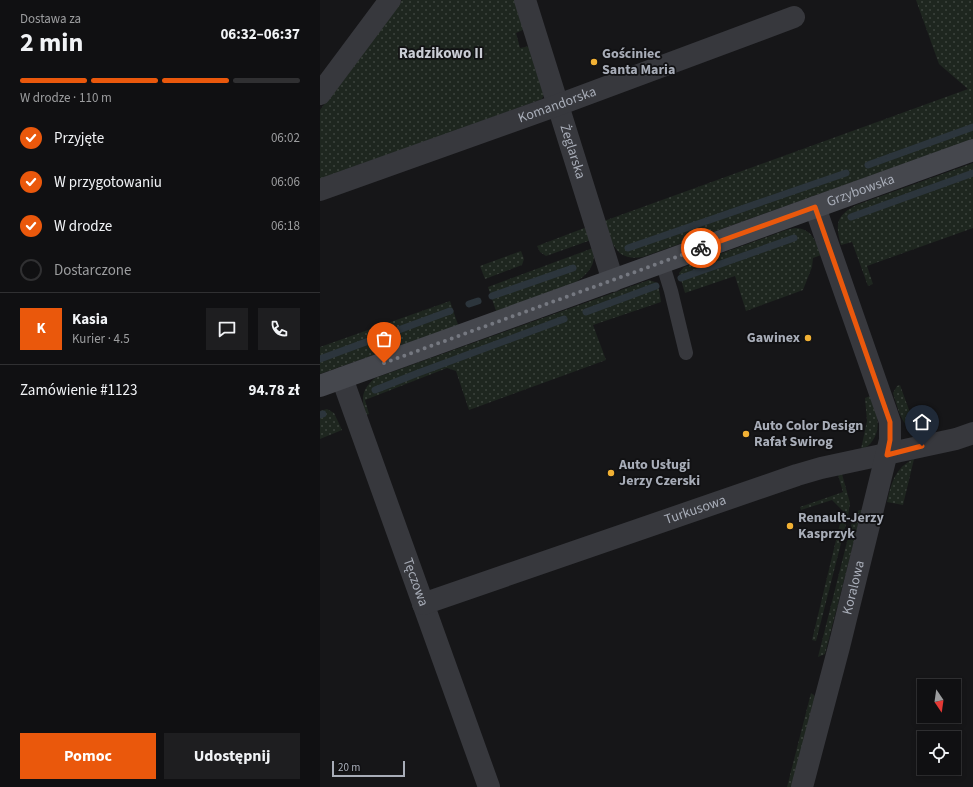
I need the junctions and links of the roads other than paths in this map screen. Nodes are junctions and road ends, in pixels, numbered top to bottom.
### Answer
1 (390, 0) edge
2 (525, 0) edge
3 (794, 17) dead end
4 (320, 94) edge
5 (558, 105) junction
6 (973, 150) edge
7 (320, 190) edge
8 (815, 207) junction
9 (662, 262) junction
10 (613, 280) junction
11 (686, 353) dead end
12 (342, 378) junction
13 (320, 386) edge
14 (973, 433) edge
15 (887, 455) junction
16 (423, 604) junction
17 (489, 787) edge
18 (802, 787) edge

1 - 4 street
2 - 5 street, Żeglarska
3 - 5 street, Komandorska
5 - 7 street, Komandorska
5 - 10 street, Żeglarska
6 - 8 street, Grzybowska
8 - 9 street, Grzybowska
8 - 15 street, Koralowa
9 - 10 street, Grzybowska
9 - 11 lane
10 - 12 street, Grzybowska
12 - 13 street, Grzybowska
12 - 16 street, Tęczowa
14 - 15 street, Turkusowa
15 - 16 street, Turkusowa
15 - 18 street, Koralowa
16 - 17 street, Tęczowa

